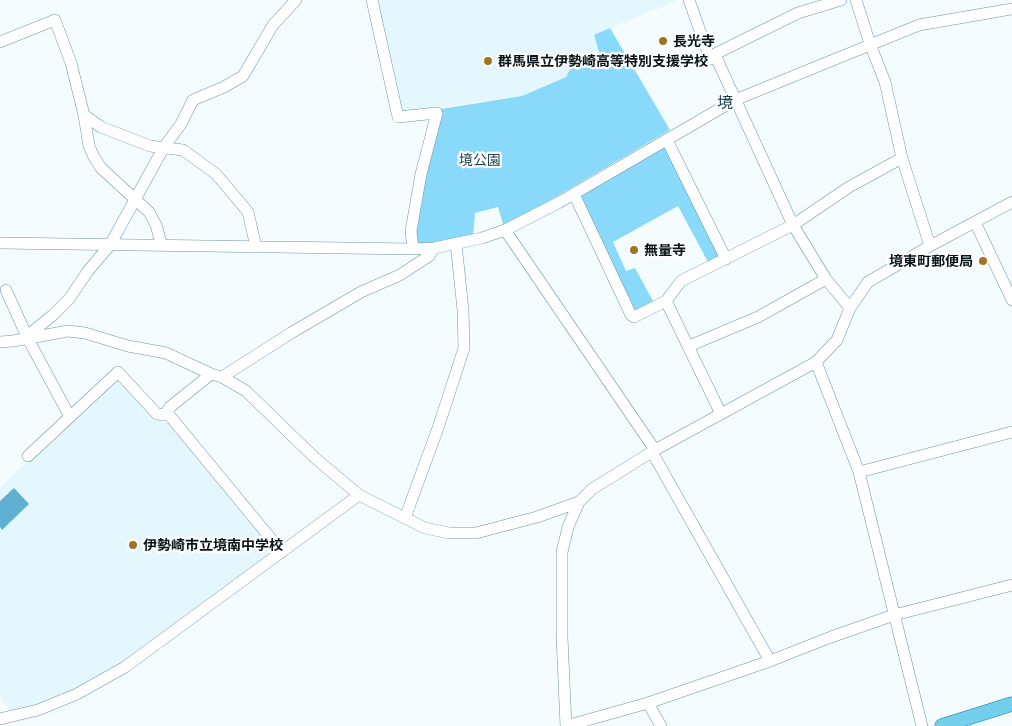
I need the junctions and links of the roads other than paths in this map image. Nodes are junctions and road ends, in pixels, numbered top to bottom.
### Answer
1 (296, 0) edge
2 (372, 0) edge
3 (690, 0) edge
4 (841, 0) edge
5 (856, 0) edge
6 (1012, 9) edge
7 (0, 42) edge
8 (870, 44) junction
9 (715, 55) junction
10 (735, 100) junction
11 (84, 115) junction
12 (667, 140) junction
13 (164, 147) junction
14 (902, 158) junction
15 (574, 194) junction
16 (136, 200) junction
17 (1012, 202) edge
18 (975, 222) junction
19 (793, 224) junction
20 (506, 230) junction
21 (0, 243) edge
22 (456, 243) junction
23 (110, 246) junction
24 (162, 246) junction
25 (930, 246) junction
26 (256, 247) junction
27 (434, 248) junction
28 (413, 249) junction
29 (726, 259) junction
30 (826, 279) junction
31 (6, 290) dead end
32 (1012, 300) edge
33 (666, 301) junction
34 (850, 308) junction
35 (30, 338) junction
36 (0, 342) edge
37 (689, 346) junction
38 (816, 362) junction
39 (217, 376) junction
40 (721, 414) junction
41 (165, 415) junction
42 (70, 416) junction
43 (1012, 432) edge
44 (654, 451) junction
45 (28, 456) dead end
46 (859, 472) junction
47 (359, 495) junction
48 (579, 502) junction
49 (405, 518) junction
50 (282, 552) junction
51 (1012, 585) edge
52 (894, 615) junction
53 (770, 661) junction
54 (648, 703) junction
55 (1012, 704) edge
56 (0, 707) edge
57 (4, 721) edge
58 (566, 726) edge
59 (661, 726) edge
60 (922, 726) edge
61 (942, 726) edge

1 - 13 street
2 - 28 street
3 - 9 street
4 - 9 street
5 - 8 street
6 - 8 street
7 - 11 street
8 - 10 street
8 - 14 street
9 - 10 street
10 - 12 street
10 - 19 street
11 - 13 street
11 - 16 street
12 - 15 street
12 - 29 street
13 - 16 street
13 - 26 street
14 - 19 street
14 - 25 street
15 - 20 street
15 - 33 street
16 - 23 street
16 - 24 street
17 - 18 street
18 - 25 street
18 - 32 street
19 - 29 street
19 - 30 street
20 - 22 street
20 - 44 street
21 - 23 street
22 - 27 street
22 - 49 street
23 - 24 street
23 - 35 street
24 - 26 street
25 - 34 street
26 - 28 street
27 - 28 street
27 - 39 street
29 - 33 street
30 - 34 street
30 - 37 street
31 - 35 street
33 - 37 street
34 - 38 street
35 - 36 street
35 - 39 street
35 - 42 street
37 - 40 street
38 - 40 street
38 - 46 street
39 - 41 street
39 - 47 street
40 - 44 street
41 - 42 street
41 - 50 street
42 - 45 street
43 - 46 street
44 - 48 street
44 - 53 street
46 - 52 street
47 - 49 street
47 - 50 street
48 - 49 street
48 - 58 street
50 - 57 street
51 - 52 street
52 - 53 street
52 - 60 street
53 - 54 street
54 - 58 street
54 - 59 street
55 - 61 main road
56 - 57 street

